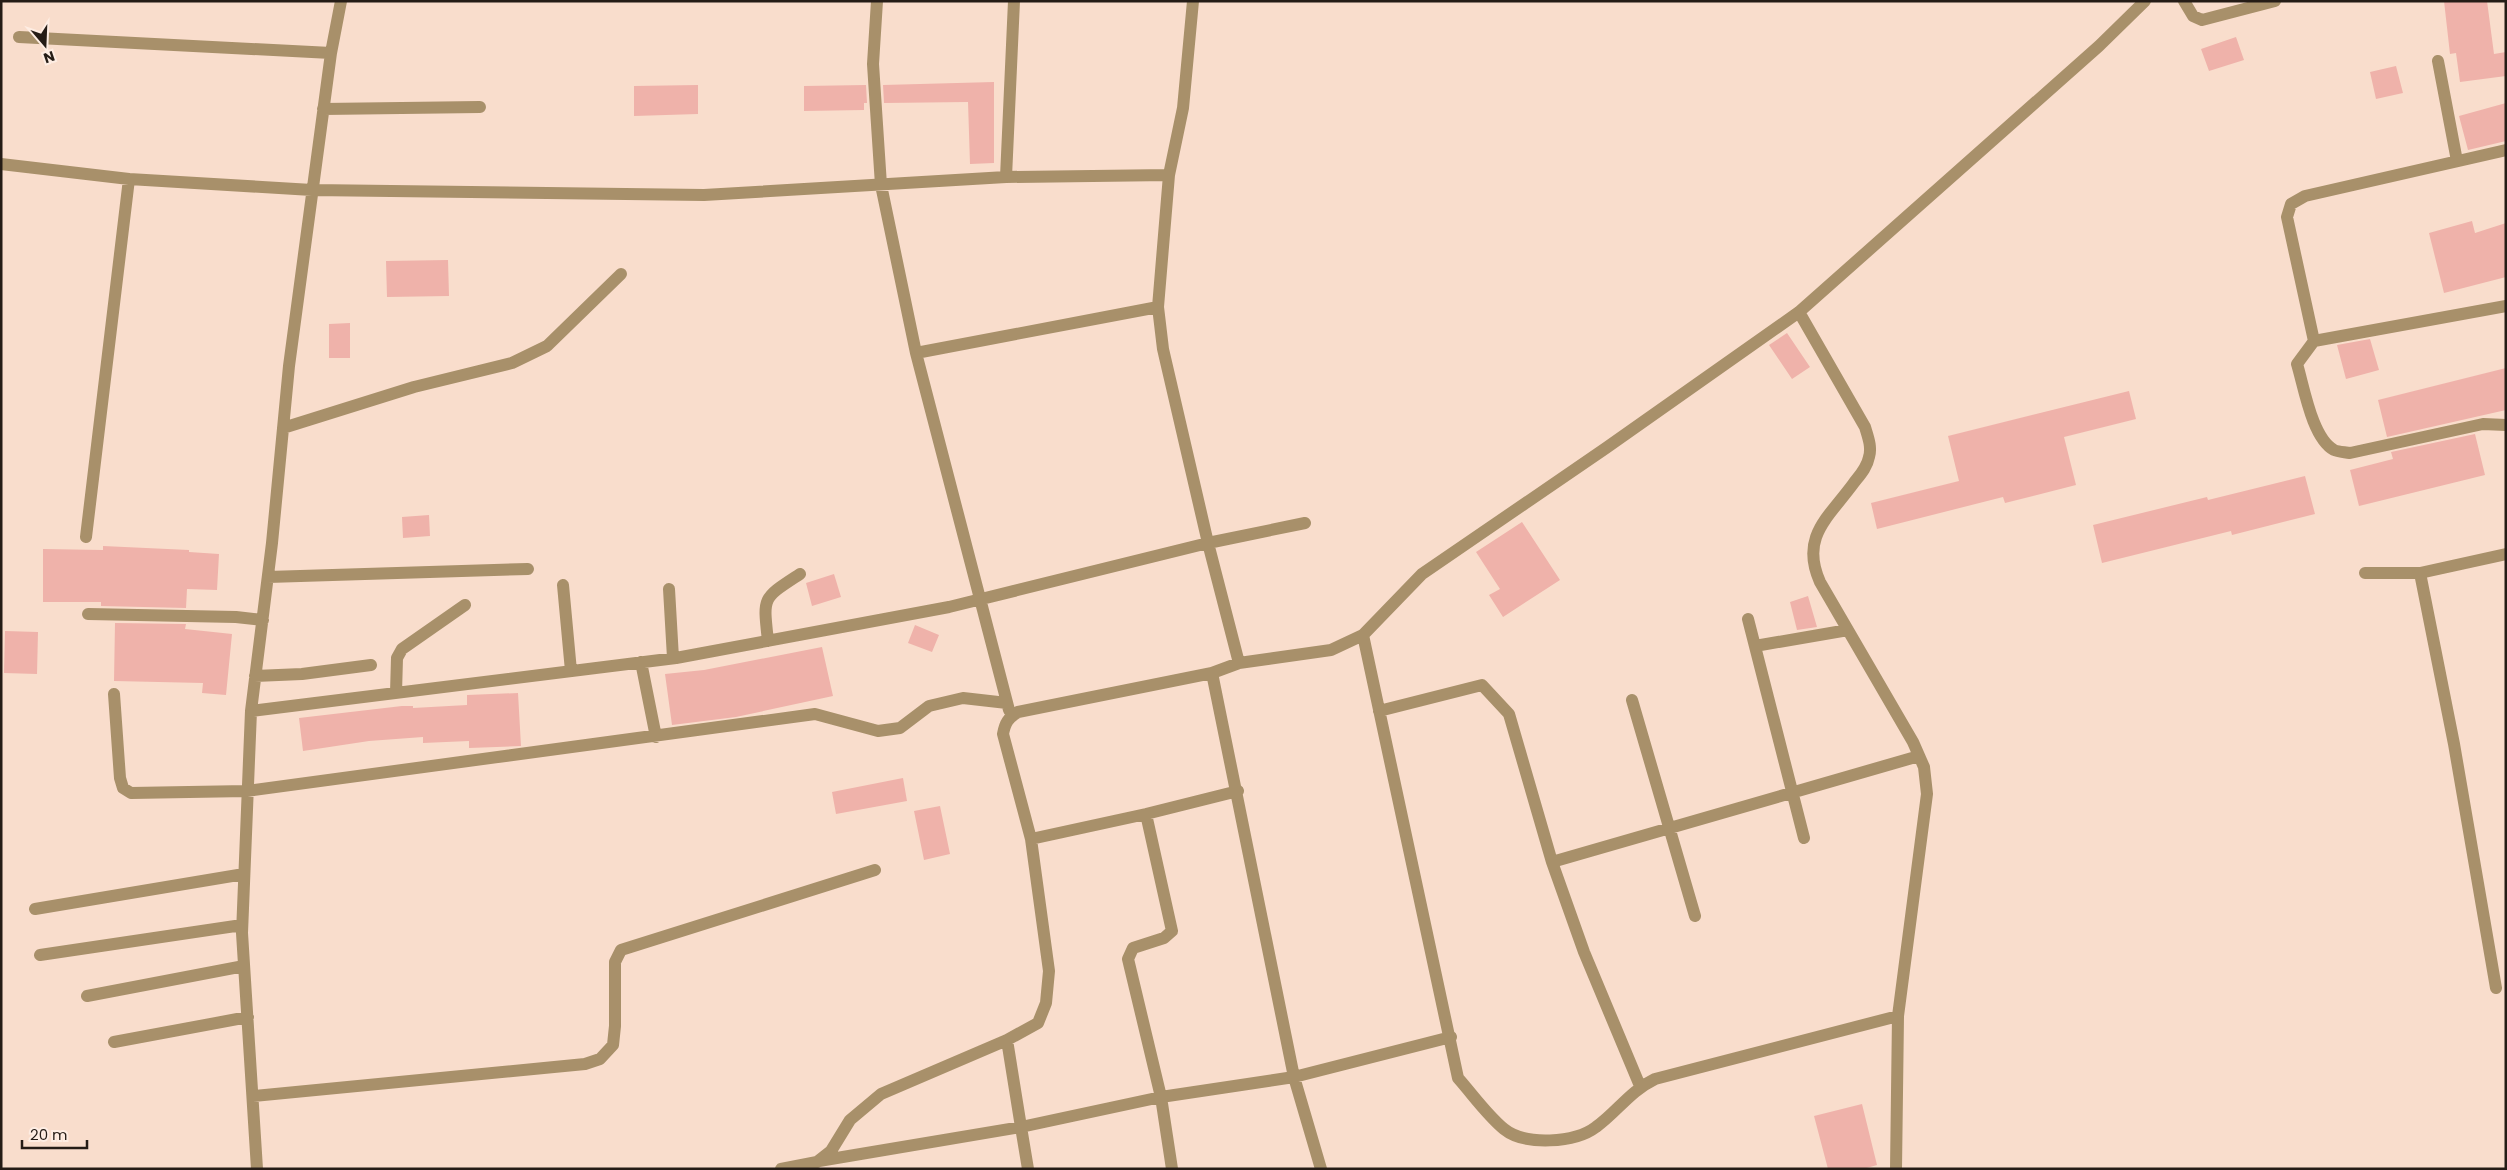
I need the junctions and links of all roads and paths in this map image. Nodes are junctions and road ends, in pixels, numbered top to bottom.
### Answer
1 (341, 1) edge
2 (877, 1) edge
3 (1014, 1) edge
4 (1193, 1) edge
5 (2145, 1) edge
6 (2184, 1) edge
7 (2275, 1) edge
8 (19, 37) dead end
9 (331, 53) junction
10 (2438, 61) dead end
11 (480, 107) dead end
12 (323, 109) junction
13 (2506, 150) edge
14 (2457, 161) junction
15 (1, 164) edge
16 (1169, 175) junction
17 (1006, 177) junction
18 (129, 179) junction
19 (881, 184) junction
20 (312, 190) junction
21 (621, 274) dead end
22 (1158, 306) junction
23 (2506, 306) edge
24 (1798, 312) junction
25 (2314, 342) junction
26 (916, 353) junction
27 (2506, 424) edge
28 (283, 428) junction
29 (1305, 523) dead end
30 (86, 537) dead end
31 (1208, 543) junction
32 (2506, 554) edge
33 (528, 569) dead end
34 (2365, 573) dead end
35 (800, 574) dead end
36 (2420, 574) junction
37 (268, 577) junction
38 (563, 585) dead end
39 (670, 588) dead end
40 (981, 600) junction
41 (465, 605) dead end
42 (88, 614) dead end
43 (1748, 618) dead end
44 (262, 620) junction
45 (1848, 630) junction
46 (1363, 635) junction
47 (768, 641) junction
48 (1755, 646) junction
49 (673, 658) junction
50 (642, 662) junction
51 (1239, 663) junction
52 (371, 665) dead end
53 (571, 671) junction
54 (1212, 673) junction
55 (256, 676) junction
56 (396, 693) junction
57 (114, 694) dead end
58 (1632, 700) dead end
59 (1006, 702) junction
60 (251, 711) junction
61 (1379, 711) junction
62 (1010, 717) junction
63 (656, 737) junction
64 (1919, 756) junction
65 (1238, 790) junction
66 (247, 791) junction
67 (1792, 793) junction
68 (1146, 814) junction
69 (1669, 828) junction
70 (1804, 838) dead end
71 (1031, 839) junction
72 (1552, 862) junction
73 (875, 870) dead end
74 (244, 874) junction
75 (35, 910) dead end
76 (1695, 916) dead end
77 (242, 925) junction
78 (40, 955) dead end
79 (244, 966) junction
80 (2496, 988) dead end
81 (87, 996) dead end
82 (1898, 1016) junction
83 (248, 1017) junction
84 (1451, 1037) junction
85 (1007, 1040) junction
86 (114, 1042) dead end
87 (1294, 1076) junction
88 (1640, 1086) junction
89 (253, 1096) junction
90 (1161, 1097) junction
91 (1021, 1127) junction
92 (817, 1162) junction
93 (257, 1169) edge
94 (781, 1169) edge
95 (1028, 1169) edge
96 (1172, 1169) edge
97 (1321, 1169) edge
98 (1896, 1169) edge

1 - 9 street
2 - 19 street
3 - 17 street
4 - 16 street
5 - 24 street
6 - 7 street
8 - 9 street
9 - 12 street
10 - 14 street
11 - 12 street
12 - 20 street
13 - 14 street
14 - 25 street
15 - 18 street
16 - 17 street
16 - 22 street
17 - 19 street
18 - 20 street
18 - 30 street
19 - 20 street
19 - 26 street
20 - 28 street
21 - 28 street
22 - 26 street
22 - 31 street
23 - 25 street
24 - 45 street
24 - 46 street
25 - 27 street
26 - 40 street
28 - 37 street
29 - 31 street
31 - 40 street
31 - 51 street
32 - 36 street
33 - 37 street
34 - 36 street
35 - 47 street
36 - 80 street
37 - 44 street
38 - 53 street
39 - 49 street
40 - 47 street
40 - 59 street
41 - 56 street
42 - 44 street
43 - 48 street
44 - 55 street
45 - 48 street
45 - 64 street
46 - 51 street
46 - 61 street
47 - 49 street
48 - 67 street
49 - 50 street
50 - 53 street
50 - 63 street
51 - 54 street
52 - 55 street
53 - 56 street
54 - 62 street
54 - 65 street
55 - 60 street
56 - 60 street
57 - 66 street
58 - 69 street
59 - 62 street
59 - 63 street
60 - 66 street
61 - 72 street
61 - 84 street
62 - 71 street
63 - 66 street
64 - 67 street
64 - 82 street
65 - 68 street
65 - 87 street
66 - 74 street
67 - 69 street
67 - 70 street
68 - 71 street
68 - 90 street
69 - 72 street
69 - 76 street
71 - 85 street
72 - 88 street
73 - 89 street
74 - 75 street
74 - 77 street
77 - 78 street
77 - 79 street
79 - 81 street
79 - 83 street
82 - 88 street
82 - 98 street
83 - 86 street
83 - 89 street
84 - 87 street
84 - 88 street
85 - 91 street
85 - 92 street
87 - 90 street
87 - 97 street
89 - 93 street
90 - 91 street
90 - 96 street
91 - 92 street
91 - 95 street
92 - 94 street

